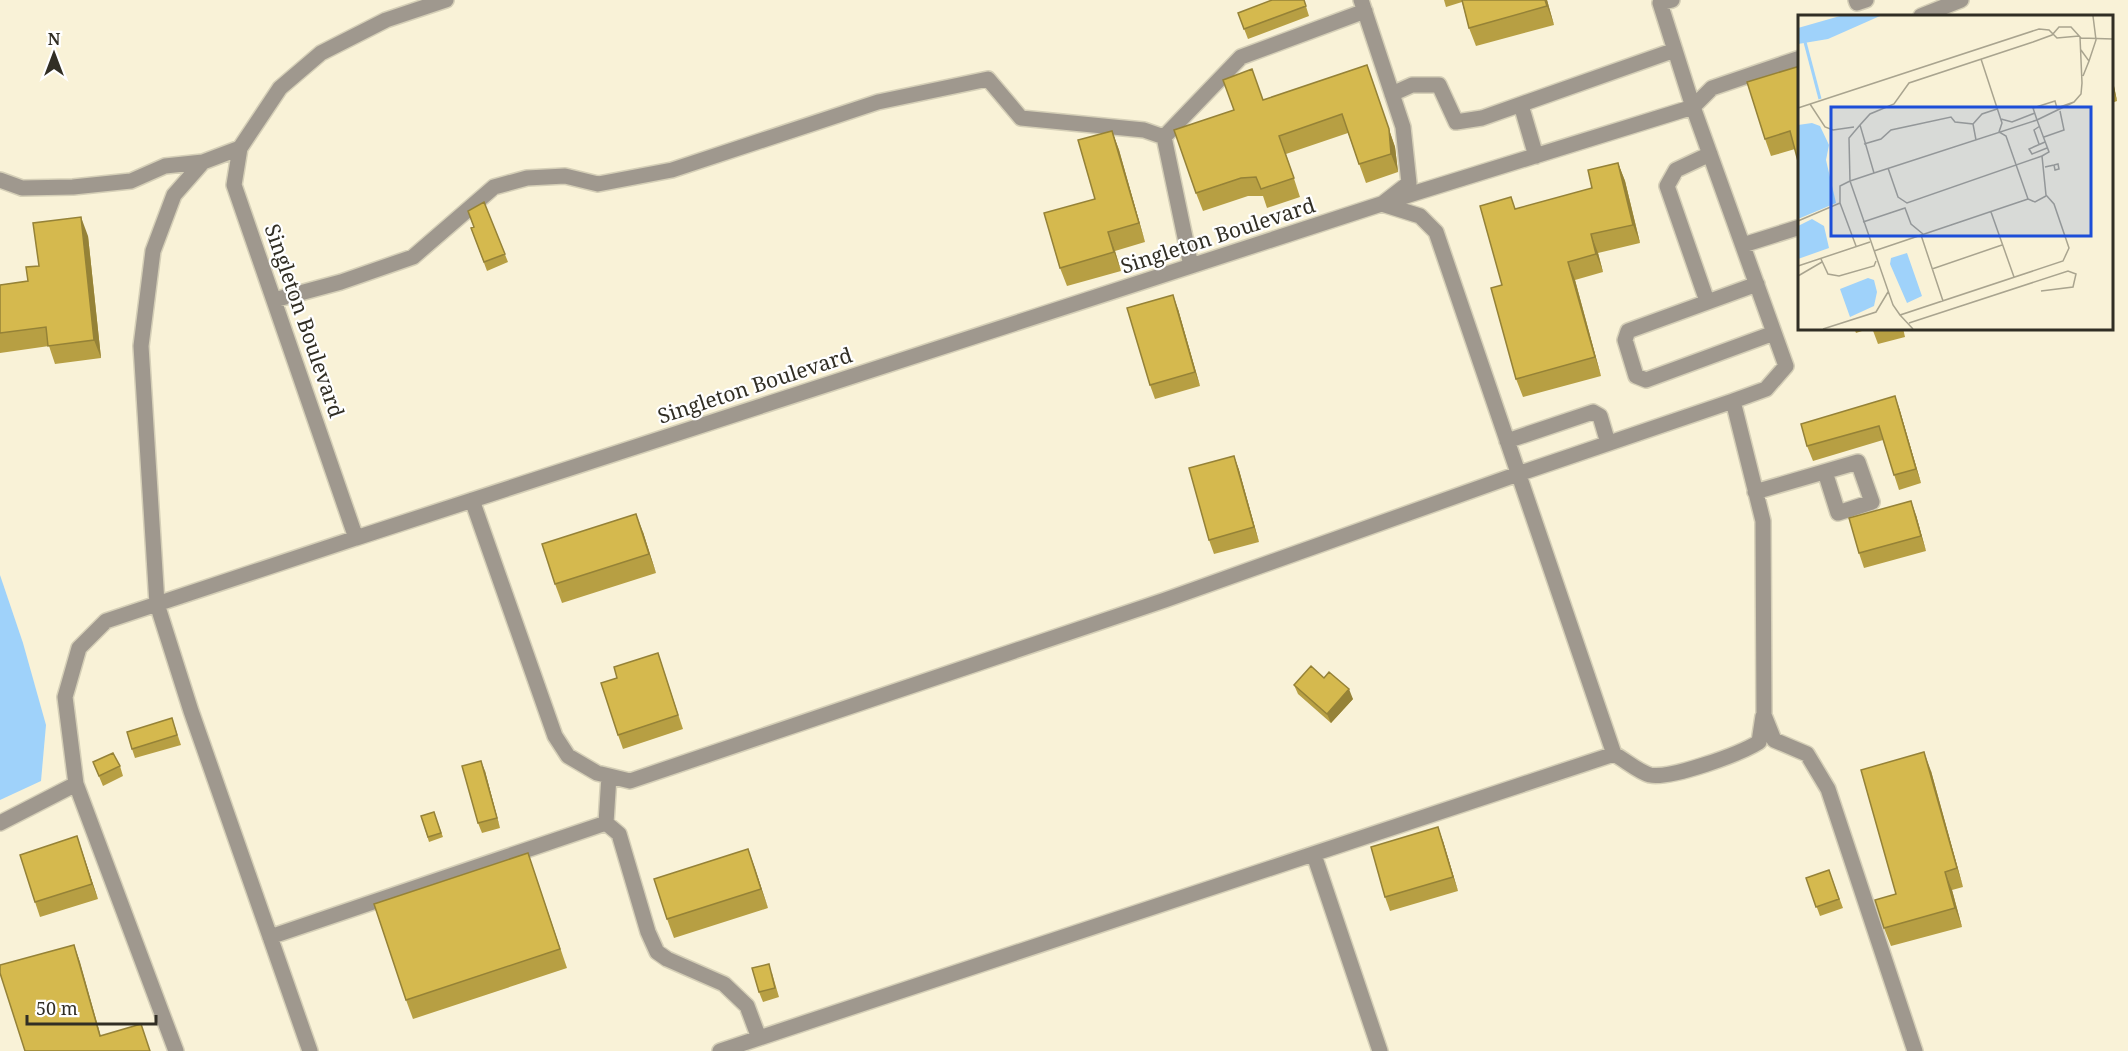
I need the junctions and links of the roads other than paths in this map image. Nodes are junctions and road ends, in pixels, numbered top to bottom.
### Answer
1 (446, 0) edge
2 (1672, 0) edge
3 (1856, 0) edge
4 (1866, 0) edge
5 (1961, 0) edge
6 (1363, 6) edge
7 (1924, 15) edge
8 (1675, 50) junction
9 (1798, 59) edge
10 (1392, 94) junction
11 (1521, 105) junction
12 (1693, 107) junction
13 (1164, 137) junction
14 (240, 148) junction
15 (1710, 154) junction
16 (1536, 156) junction
17 (203, 162) junction
18 (0, 180) edge
19 (1382, 204) junction
20 (1798, 228) edge
21 (1743, 245) junction
22 (1191, 266) junction
23 (1757, 284) junction
24 (274, 300) junction
25 (1707, 301) junction
26 (1774, 333) junction
27 (1733, 401) junction
28 (1507, 441) junction
29 (1608, 443) junction
30 (1825, 472) dead end
31 (1518, 474) junction
32 (1755, 492) junction
33 (472, 500) junction
34 (356, 538) junction
35 (157, 604) junction
36 (1764, 715) junction
37 (1614, 754) junction
38 (609, 776) junction
39 (76, 784) junction
40 (0, 823) edge
41 (606, 823) junction
42 (1314, 855) junction
43 (270, 937) junction
44 (759, 1038) junction
45 (738, 1048) edge
46 (176, 1051) edge
47 (310, 1051) edge
48 (720, 1051) edge
49 (1380, 1051) edge
50 (1915, 1051) edge

1 - 14 lane, Singleton Boulevard
2 - 8 lane
3 - 4 lane
5 - 7 lane
6 - 10 lane
6 - 13 lane
8 - 11 lane
8 - 12 lane
9 - 12 lane
10 - 11 lane
10 - 19 lane
11 - 16 lane
12 - 15 lane
12 - 16 lane, Singleton Boulevard
13 - 22 lane
13 - 24 lane
14 - 17 lane
14 - 24 lane, Singleton Boulevard
15 - 21 lane
15 - 25 lane
16 - 19 lane, Singleton Boulevard
17 - 18 lane
17 - 35 lane
19 - 22 lane, Singleton Boulevard
19 - 28 lane
20 - 21 lane
21 - 23 lane
22 - 33 lane, Singleton Boulevard
23 - 25 lane
23 - 26 lane
24 - 34 lane, Singleton Boulevard
25 - 26 lane
26 - 27 lane
27 - 29 lane
27 - 32 lane
28 - 29 lane
28 - 31 lane
29 - 31 lane
30 - 32 lane
31 - 37 lane
31 - 38 lane
32 - 36 lane
33 - 34 lane, Singleton Boulevard
33 - 38 lane
34 - 35 lane
35 - 39 lane
35 - 43 lane
36 - 37 lane
36 - 50 lane
37 - 42 lane
38 - 41 lane
39 - 40 lane
39 - 46 lane
41 - 43 lane
41 - 44 lane
42 - 44 lane
42 - 49 lane
43 - 47 lane
44 - 45 lane
45 - 48 lane

